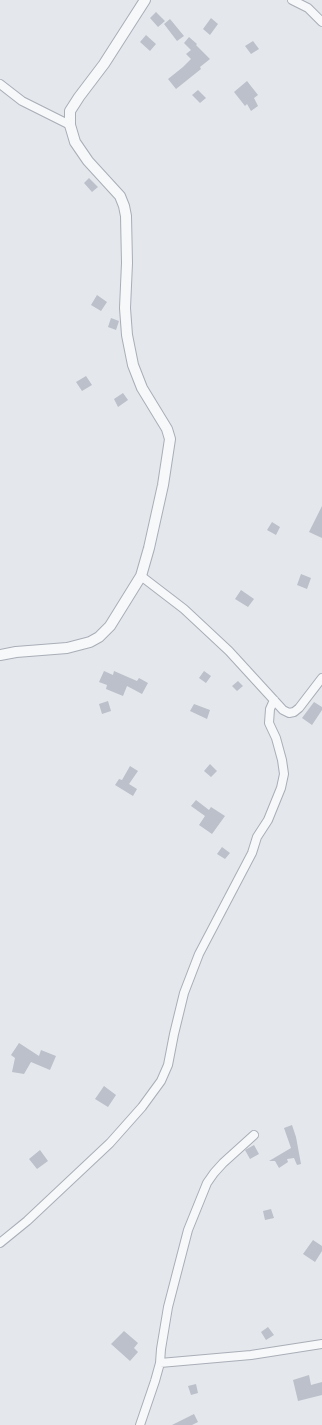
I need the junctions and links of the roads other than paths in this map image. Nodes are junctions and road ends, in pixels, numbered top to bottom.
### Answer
1 (145, 0) edge
2 (292, 0) edge
3 (322, 22) edge
4 (0, 84) edge
5 (70, 125) junction
6 (141, 576) junction
7 (0, 655) edge
8 (322, 678) edge
9 (274, 700) junction
10 (254, 1136) dead end
11 (0, 1243) edge
12 (322, 1344) edge
13 (160, 1363) junction
14 (140, 1425) edge

1 - 5 street
2 - 3 street
4 - 5 street
5 - 6 street
6 - 7 street
6 - 9 street
8 - 9 street
9 - 11 street
10 - 13 street
12 - 13 street
13 - 14 street

